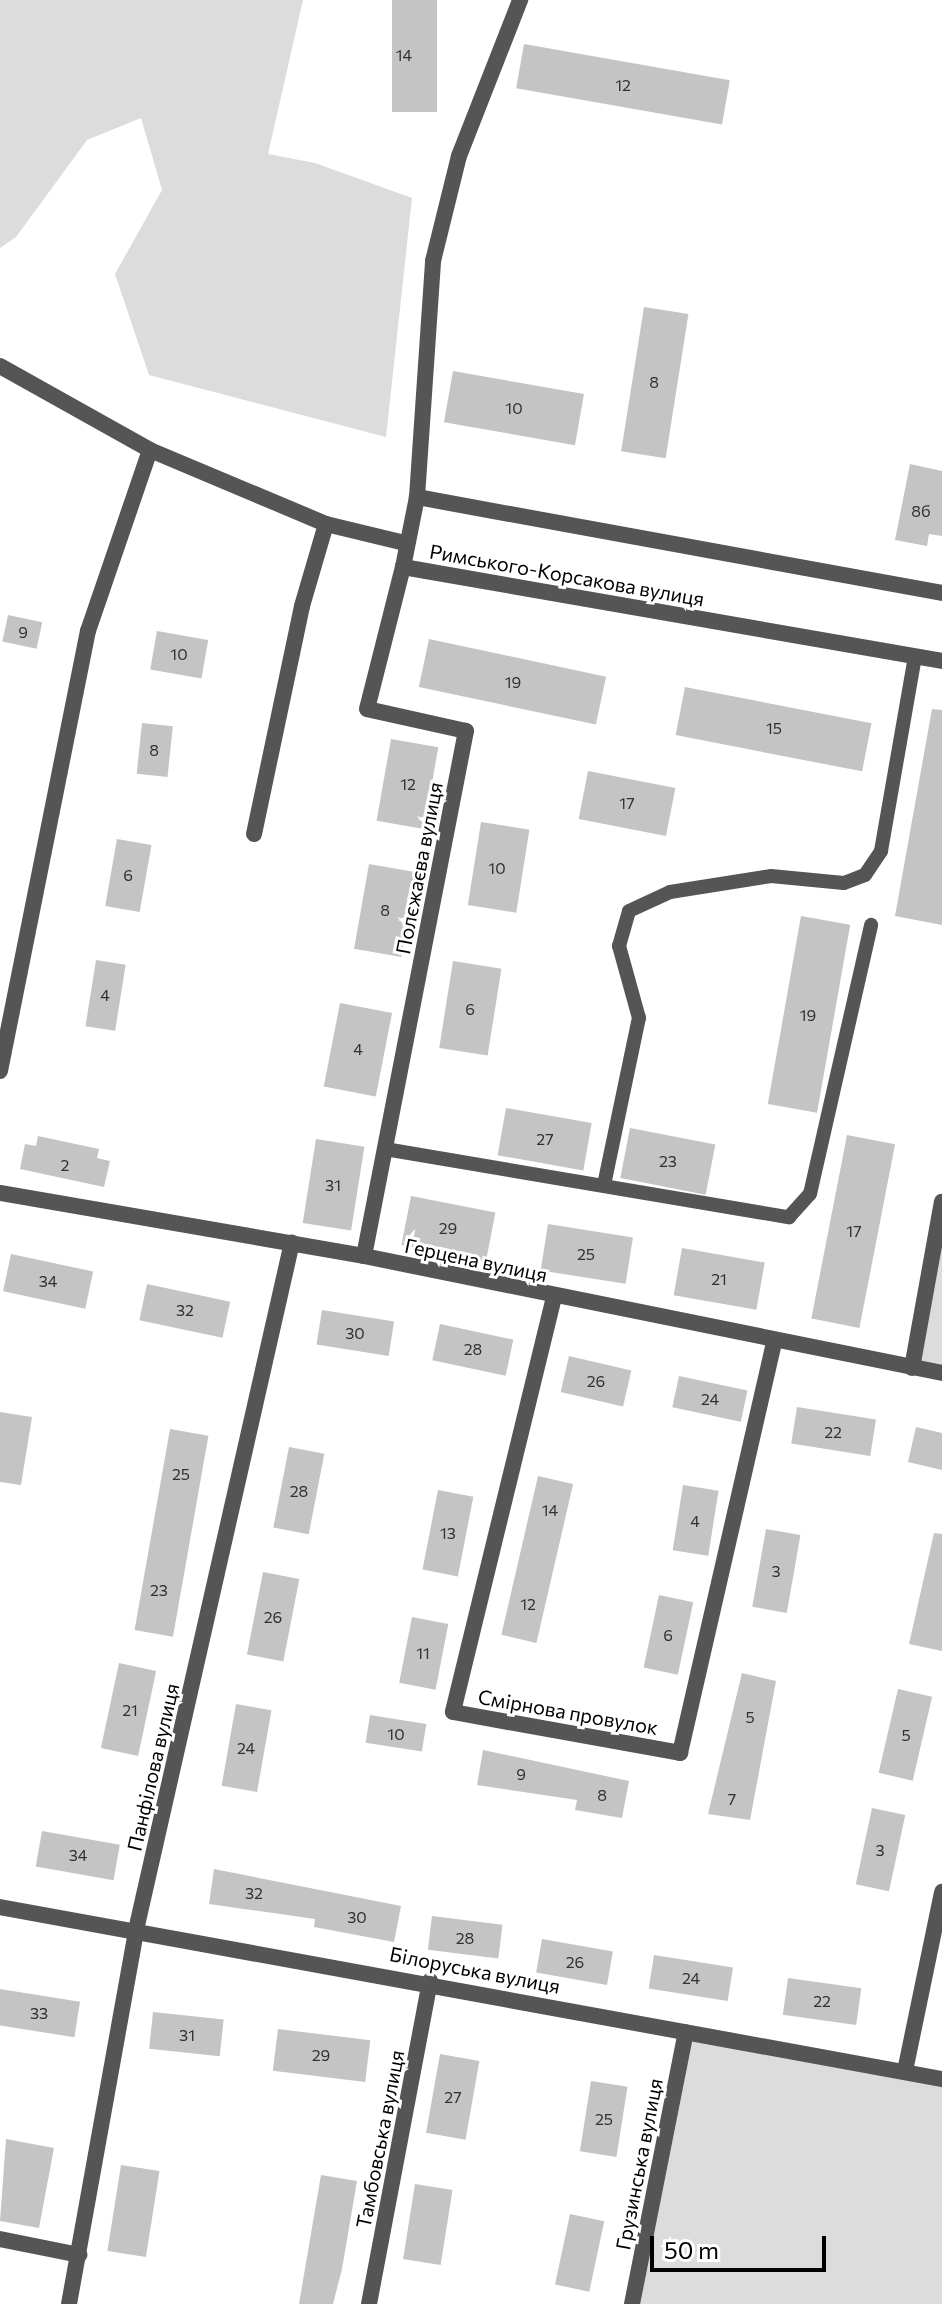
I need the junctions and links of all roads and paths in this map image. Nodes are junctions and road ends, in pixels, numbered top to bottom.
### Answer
1 (520, 0) edge
2 (4, 372) edge
3 (150, 450) junction
4 (417, 497) junction
5 (326, 524) junction
6 (405, 543) junction
7 (403, 567) junction
8 (942, 593) edge
9 (915, 656) junction
10 (942, 661) edge
11 (254, 834) dead end
12 (871, 925) dead end
13 (0, 1071) edge
14 (385, 1149) junction
15 (604, 1185) junction
16 (0, 1193) edge
17 (942, 1202) edge
18 (292, 1242) junction
19 (364, 1256) junction
20 (554, 1297) junction
21 (774, 1342) junction
22 (912, 1368) junction
23 (942, 1373) edge
24 (942, 1892) edge
25 (0, 1907) edge
26 (136, 1930) junction
27 (430, 1981) junction
28 (686, 2032) junction
29 (905, 2071) junction
30 (942, 2079) edge
31 (0, 2239) edge
32 (79, 2255) junction
33 (69, 2304) edge
34 (369, 2304) edge
35 (632, 2304) edge

1 - 4 street, Римського-Корсакова вулиця
2 - 3 street
3 - 5 street
3 - 13 street
4 - 6 street, Римського-Корсакова вулиця
4 - 8 street
5 - 6 street
5 - 11 street
6 - 7 street, Римського-Корсакова вулиця
7 - 9 street, Римського-Корсакова вулиця
7 - 14 street, Полєжаєва вулиця
9 - 10 street, Римського-Корсакова вулиця
9 - 15 lane
12 - 15 lane
14 - 15 lane
14 - 19 street, Полєжаєва вулиця
16 - 18 street, Герцена вулиця
17 - 22 street
18 - 19 street, Герцена вулиця
18 - 26 street, Панфілова вулиця
19 - 20 street, Герцена вулиця
20 - 21 street, Герцена вулиця
20 - 21 street, Смірнова провулок
21 - 22 street, Герцена вулиця
22 - 23 street, Герцена вулиця
24 - 29 street
25 - 26 street, Білоруська вулиця
26 - 27 street, Білоруська вулиця
26 - 32 street, Панфілова вулиця
27 - 28 street, Білоруська вулиця
27 - 34 street, Тамбовська вулиця
28 - 29 street, Білоруська вулиця
28 - 35 street, Грузинська вулиця
29 - 30 street, Білоруська вулиця
31 - 32 street
32 - 33 street, Панфілова вулиця

